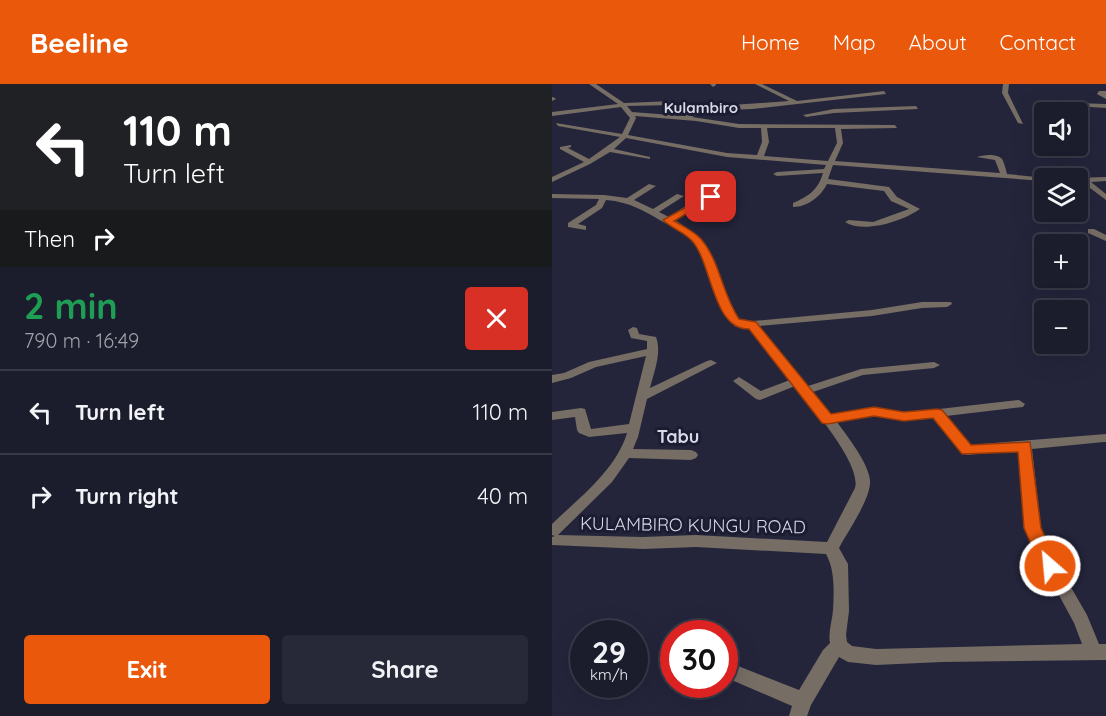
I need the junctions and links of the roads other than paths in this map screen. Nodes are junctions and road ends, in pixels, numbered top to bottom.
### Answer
1 (592, 84) edge
2 (758, 84) edge
3 (1006, 84) edge
4 (884, 93) dead end
5 (673, 103) dead end
6 (796, 103) junction
7 (621, 104) junction
8 (1088, 105) edge
9 (1106, 106) edge
10 (916, 108) dead end
11 (552, 114) edge
12 (631, 114) junction
13 (807, 115) junction
14 (685, 118) junction
15 (1022, 123) dead end
16 (558, 124) dead end
17 (763, 126) junction
18 (819, 127) junction
19 (838, 127) junction
20 (895, 127) dead end
21 (625, 136) junction
22 (569, 146) dead end
23 (608, 150) junction
24 (980, 157) dead end
25 (648, 158) dead end
26 (759, 158) junction
27 (588, 162) junction
28 (830, 163) junction
29 (827, 171) junction
30 (777, 174) dead end
31 (1004, 175) junction
32 (1034, 178) edge
33 (1106, 179) edge
34 (552, 180) edge
35 (1088, 180) edge
36 (824, 181) junction
37 (652, 186) dead end
38 (1088, 186) edge
39 (552, 196) edge
40 (680, 196) dead end
41 (719, 198) dead end
42 (1106, 198) edge
43 (603, 199) junction
44 (628, 201) junction
45 (796, 205) dead end
46 (652, 212) junction
47 (667, 220) junction
48 (849, 222) dead end
49 (583, 228) dead end
50 (1091, 231) dead end
51 (1106, 238) edge
52 (947, 304) dead end
53 (752, 325) junction
54 (633, 330) dead end
55 (652, 351) junction
56 (711, 363) dead end
57 (934, 365) dead end
58 (552, 379) edge
59 (739, 381) dead end
60 (801, 386) junction
61 (642, 397) junction
62 (1019, 404) dead end
63 (937, 414) junction
64 (552, 416) edge
65 (827, 420) junction
66 (634, 428) junction
67 (1104, 438) dead end
68 (1025, 446) junction
69 (625, 453) junction
70 (691, 455) dead end
71 (554, 537) edge
72 (831, 548) junction
73 (839, 646) junction
74 (1100, 652) edge
75 (738, 675) edge
76 (801, 708) edge

1 - 7 street
2 - 6 street
3 - 15 street
4 - 6 street
5 - 7 street
6 - 13 street
6 - 14 street
7 - 11 street
7 - 12 street
8 - 9 street
10 - 13 street
12 - 14 street
12 - 21 street
13 - 18 street
14 - 17 street
16 - 21 street
17 - 18 street
17 - 26 street
18 - 19 street
19 - 20 street
19 - 28 street
21 - 23 street
21 - 26 street
22 - 27 street
23 - 25 street
23 - 27 street
24 - 31 street
26 - 28 street
27 - 34 street
28 - 29 street
28 - 31 street
29 - 30 street
29 - 36 street
31 - 32 street
33 - 35 street
36 - 45 street
36 - 48 street
37 - 44 street
38 - 42 street
39 - 43 street
40 - 46 street
41 - 47 street
43 - 44 street
43 - 49 street
44 - 46 street
46 - 47 street
47 - 53 street
50 - 51 street
52 - 53 street
53 - 60 street
54 - 55 street
55 - 58 street
55 - 61 street
56 - 61 street
57 - 60 street
59 - 60 street
60 - 65 street
61 - 66 street
62 - 63 street
63 - 65 street
63 - 68 street
64 - 66 street
65 - 72 street
66 - 69 street
67 - 68 street
68 - 74 street
69 - 70 street
69 - 71 street
71 - 72 street, KULAMBIRO KUNGU ROAD
72 - 73 street
73 - 74 street
73 - 76 street
75 - 76 street

